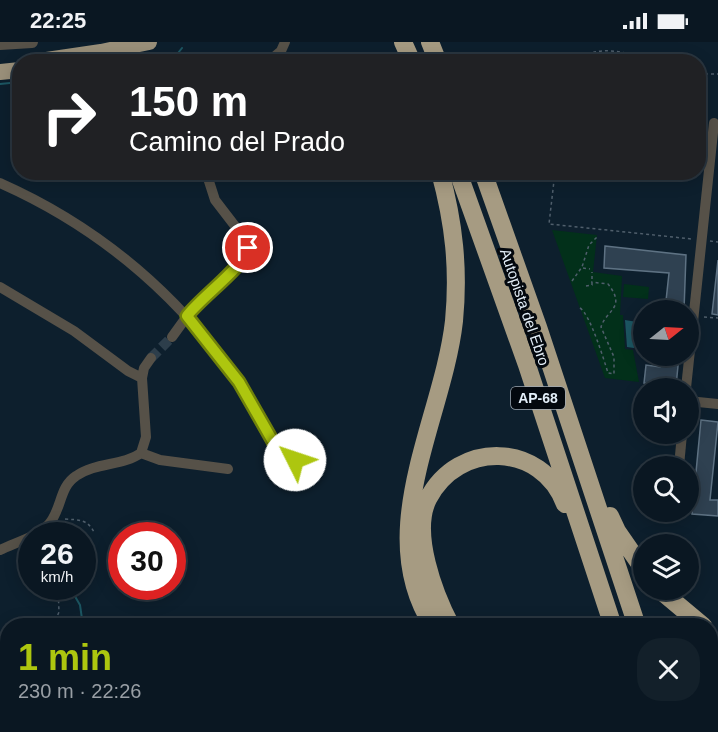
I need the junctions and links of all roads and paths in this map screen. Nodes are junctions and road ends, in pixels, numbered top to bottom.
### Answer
1 (32, 42) edge
2 (149, 42) edge
3 (0, 44) edge
4 (101, 52) junction
5 (87, 54) edge
6 (95, 54) edge
7 (592, 54) edge
8 (631, 54) edge
9 (714, 123) dead end
10 (209, 180) edge
11 (442, 180) edge
12 (461, 180) edge
13 (486, 180) edge
14 (486, 180) edge
15 (554, 180) edge
16 (0, 183) edge
17 (703, 235) junction
18 (597, 237) dead end
19 (718, 242) edge
20 (582, 267) junction
21 (573, 281) dead end
22 (591, 282) junction
23 (586, 286) dead end
24 (0, 287) edge
25 (696, 300) edge
26 (580, 308) dead end
27 (187, 316) junction
28 (699, 316) edge
29 (718, 318) edge
30 (172, 337) tunnel mouth
31 (151, 358) tunnel mouth
32 (142, 378) junction
33 (699, 402) edge
34 (718, 404) edge
35 (141, 453) junction
36 (295, 460) dead end
37 (228, 469) dead end
38 (54, 516) junction
39 (85, 522) edge
40 (0, 550) edge
41 (633, 554) edge
42 (59, 600) edge
43 (672, 600) edge
44 (56, 618) edge
45 (429, 618) edge
46 (447, 618) edge
47 (602, 618) edge
48 (610, 618) edge
49 (634, 618) edge
50 (693, 618) edge

1 - 3 street
2 - 4 highway
4 - 5 highway
4 - 6 highway
7 - 8 path
9 - 17 street
10 - 27 street
11 - 45 highway
12 - 48 highway, Autopista del Ebro / AP-68
13 - 41 highway
14 - 49 highway, Autopista del Ebro / AP-68
15 - 17 path
16 - 27 street
17 - 19 path
17 - 25 street
18 - 20 path
20 - 21 path
20 - 22 path
22 - 23 path
22 - 26 path
24 - 32 street
27 - 30 street
27 - 36 street
28 - 29 path
31 - 32 street
32 - 35 street
33 - 34 street
35 - 37 street
35 - 38 street
38 - 39 path
38 - 40 street
42 - 44 path
43 - 50 highway
46 - 47 highway

